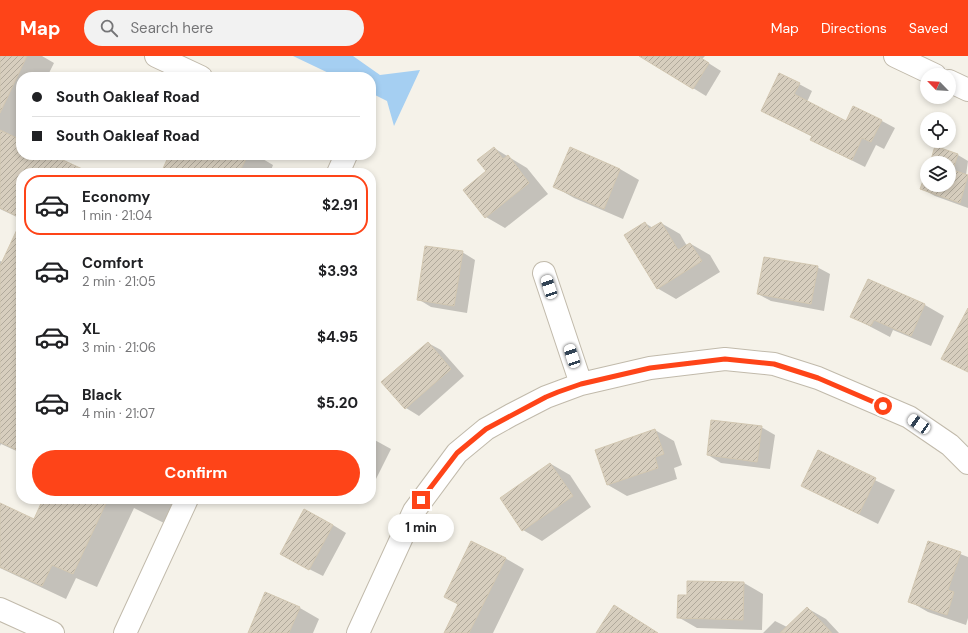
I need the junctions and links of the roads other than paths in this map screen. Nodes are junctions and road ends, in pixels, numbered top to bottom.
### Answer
1 (156, 56) edge
2 (895, 56) edge
3 (920, 68) edge
4 (190, 72) edge
5 (956, 84) edge
6 (968, 90) edge
7 (544, 273) dead end
8 (581, 384) junction
9 (968, 463) edge
10 (185, 504) edge
11 (0, 610) edge
12 (53, 633) edge
13 (125, 633) edge
14 (358, 633) edge

1 - 4 street
2 - 3 street
5 - 6 street
7 - 8 street
8 - 9 street
8 - 14 street
10 - 13 street
11 - 12 street

